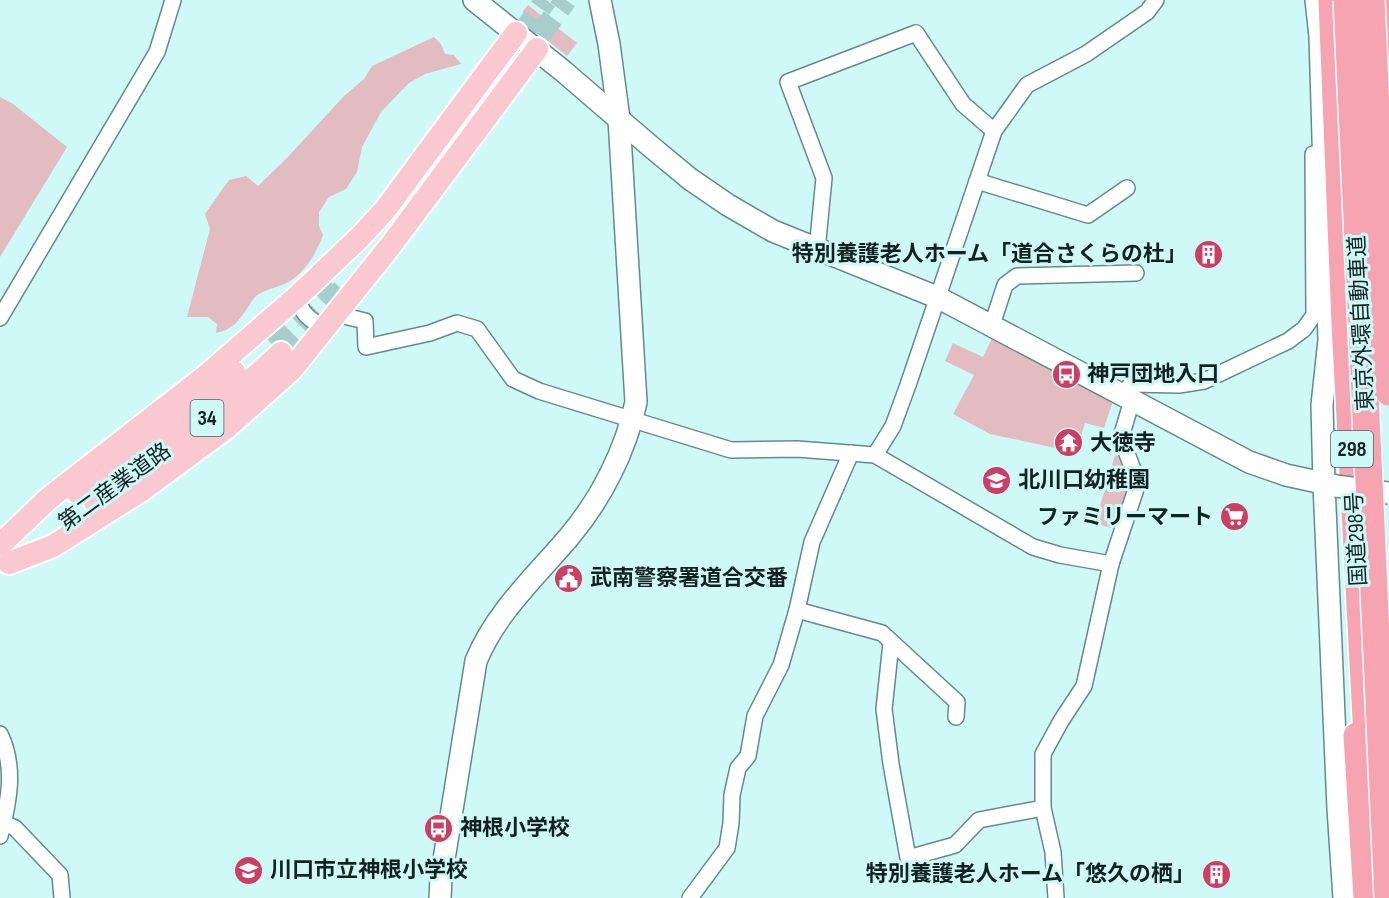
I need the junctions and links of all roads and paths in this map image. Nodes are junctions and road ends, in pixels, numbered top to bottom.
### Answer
1 (173, 0) edge
2 (474, 0) edge
3 (600, 0) edge
4 (1156, 0) edge
5 (1316, 0) edge
6 (1332, 0) edge
7 (1347, 0) edge
8 (1371, 0) edge
9 (1386, 0) edge
10 (516, 33) junction
11 (1320, 36) junction
12 (537, 49) junction
13 (1389, 80) edge
14 (619, 119) junction
15 (994, 131) junction
16 (977, 181) junction
17 (1127, 188) dead end
18 (817, 250) junction
19 (1136, 273) dead end
20 (299, 295) junction
21 (939, 298) junction
22 (0, 318) edge
23 (332, 319) junction
24 (1345, 324) junction
25 (992, 325) junction
26 (275, 347) tunnel mouth
27 (1389, 392) edge
28 (1127, 397) junction
29 (632, 421) junction
30 (851, 453) junction
31 (874, 455) junction
32 (1330, 485) junction
33 (1389, 494) edge
34 (2, 556) edge
35 (1111, 564) junction
36 (797, 610) junction
37 (891, 643) junction
38 (956, 717) dead end
39 (0, 734) edge
40 (1043, 808) junction
41 (2, 830) edge
42 (62, 898) edge
43 (440, 898) edge
44 (690, 898) edge
45 (1056, 898) edge
46 (1344, 898) edge
47 (1367, 898) edge
48 (1376, 898) edge
49 (1389, 898) edge

1 - 22 street
2 - 10 street
3 - 14 street
4 - 15 street
5 - 11 street
6 - 24 highway, 国道298号 / 298
7 - 49 highway, 東京外環自動車道, bridge
8 - 27 highway, 東京外環自動車道, bridge
9 - 13 highway
10 - 12 street
10 - 20 main road
11 - 28 street
11 - 32 street
12 - 14 street
12 - 23 main road
14 - 18 street
14 - 29 street
15 - 16 street
15 - 18 street
16 - 17 street
16 - 21 street
18 - 21 street
19 - 25 street
20 - 23 street
20 - 34 main road
21 - 25 street
21 - 31 street
23 - 29 street
23 - 34 main road
24 - 47 highway
24 - 48 highway, 国道298号 / 298
25 - 28 street
26 - 34 main road, 第二産業道路 / 34
28 - 32 street
28 - 35 street
29 - 30 street
29 - 43 street
30 - 31 street
30 - 36 street
31 - 35 street
32 - 33 street, bridge
32 - 46 street
35 - 40 street
36 - 37 street
36 - 44 street
37 - 38 street
37 - 40 street
39 - 41 street
40 - 45 street
41 - 42 street

